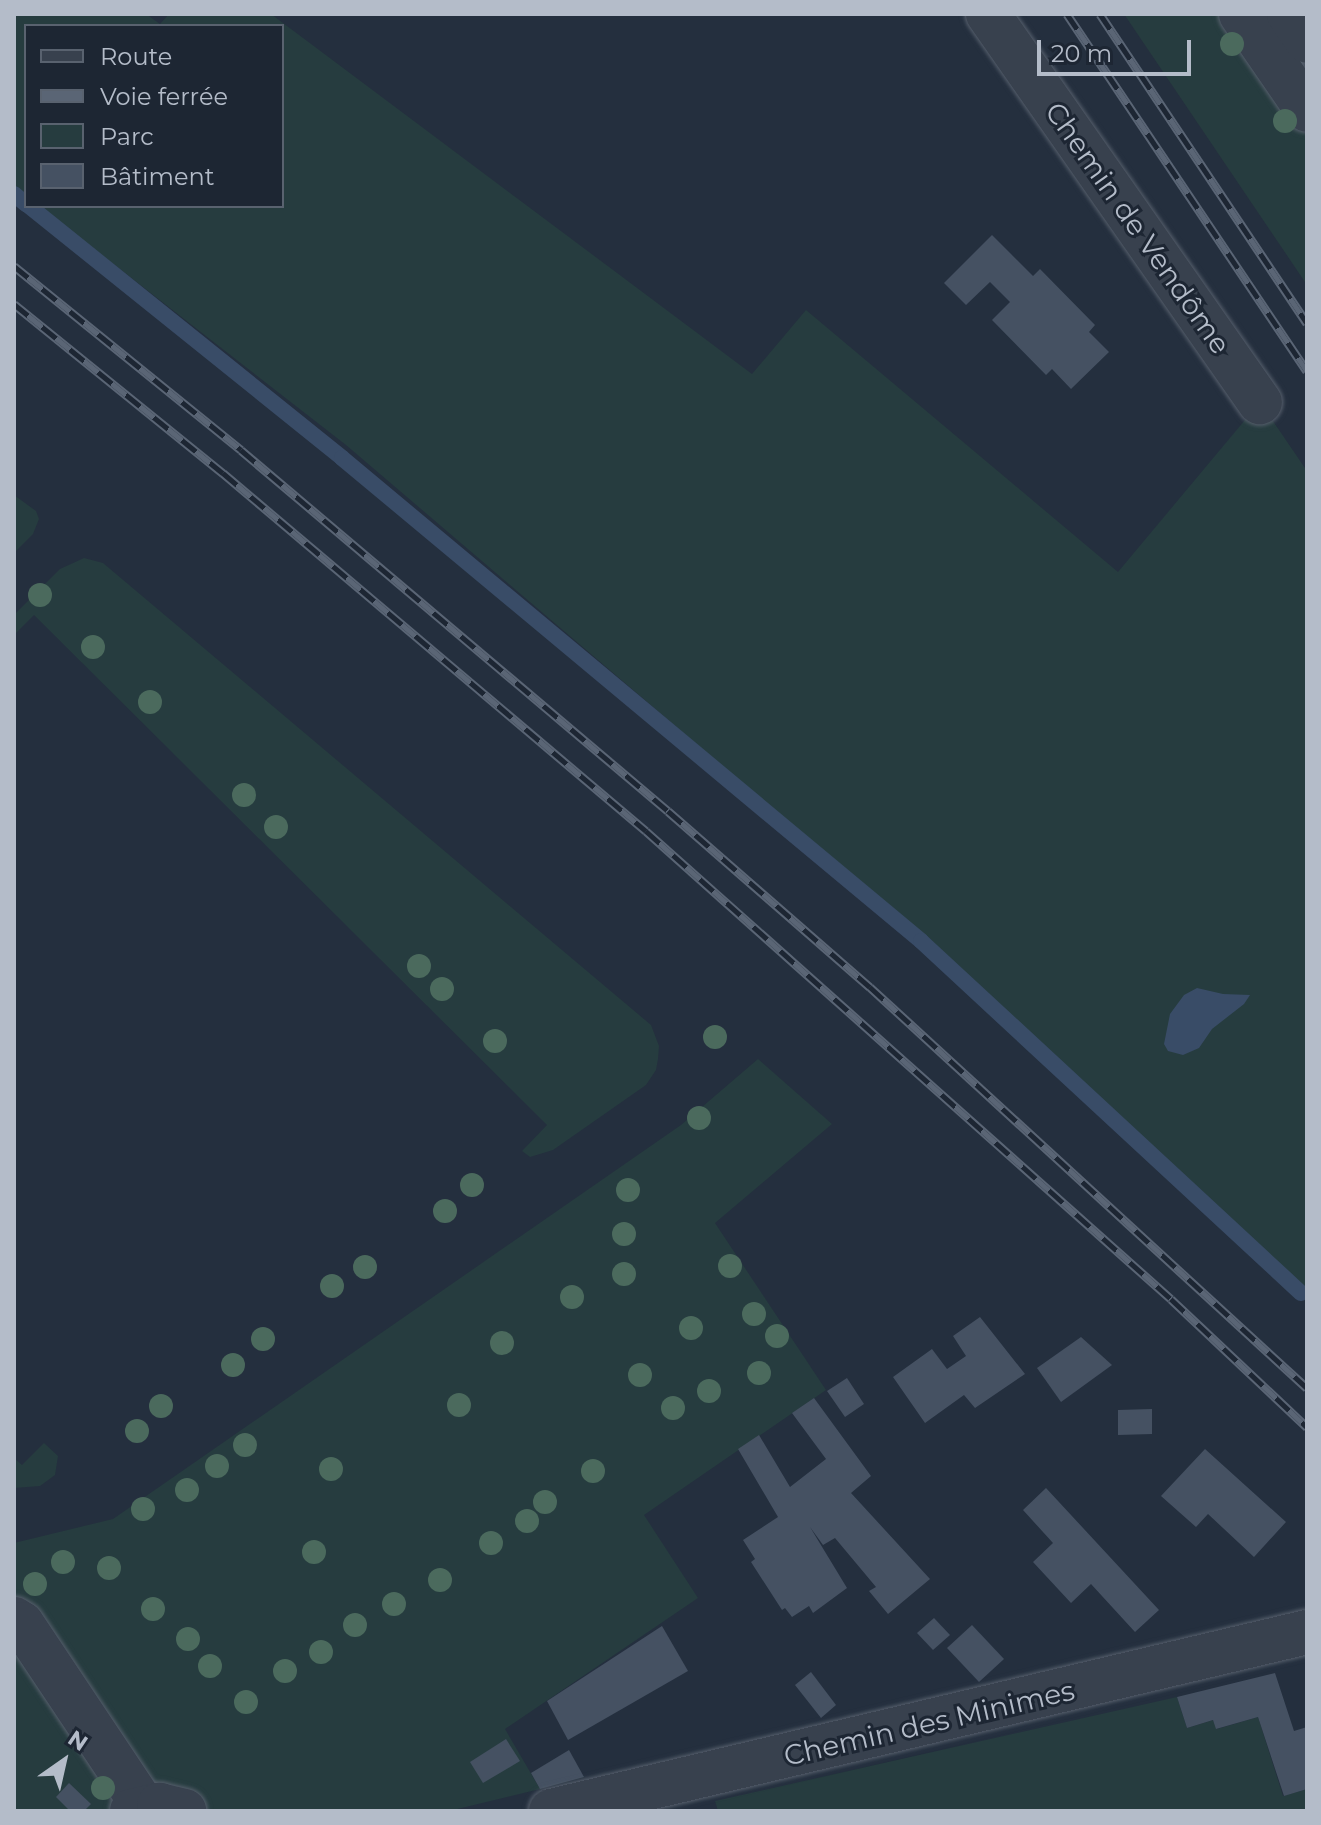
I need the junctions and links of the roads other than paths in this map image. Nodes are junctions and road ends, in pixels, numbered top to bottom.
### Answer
1 (988, 14) edge
2 (1241, 14) edge
3 (1289, 14) edge
4 (1307, 41) edge
5 (1307, 110) edge
6 (1260, 402) dead end
7 (1307, 1632) edge
8 (21, 1642) edge
9 (154, 1810) edge
10 (551, 1811) edge

1 - 6 street, Chemin de Vendôme
2 - 5 street
3 - 4 street
7 - 10 street, Chemin des Minimes
8 - 9 street

